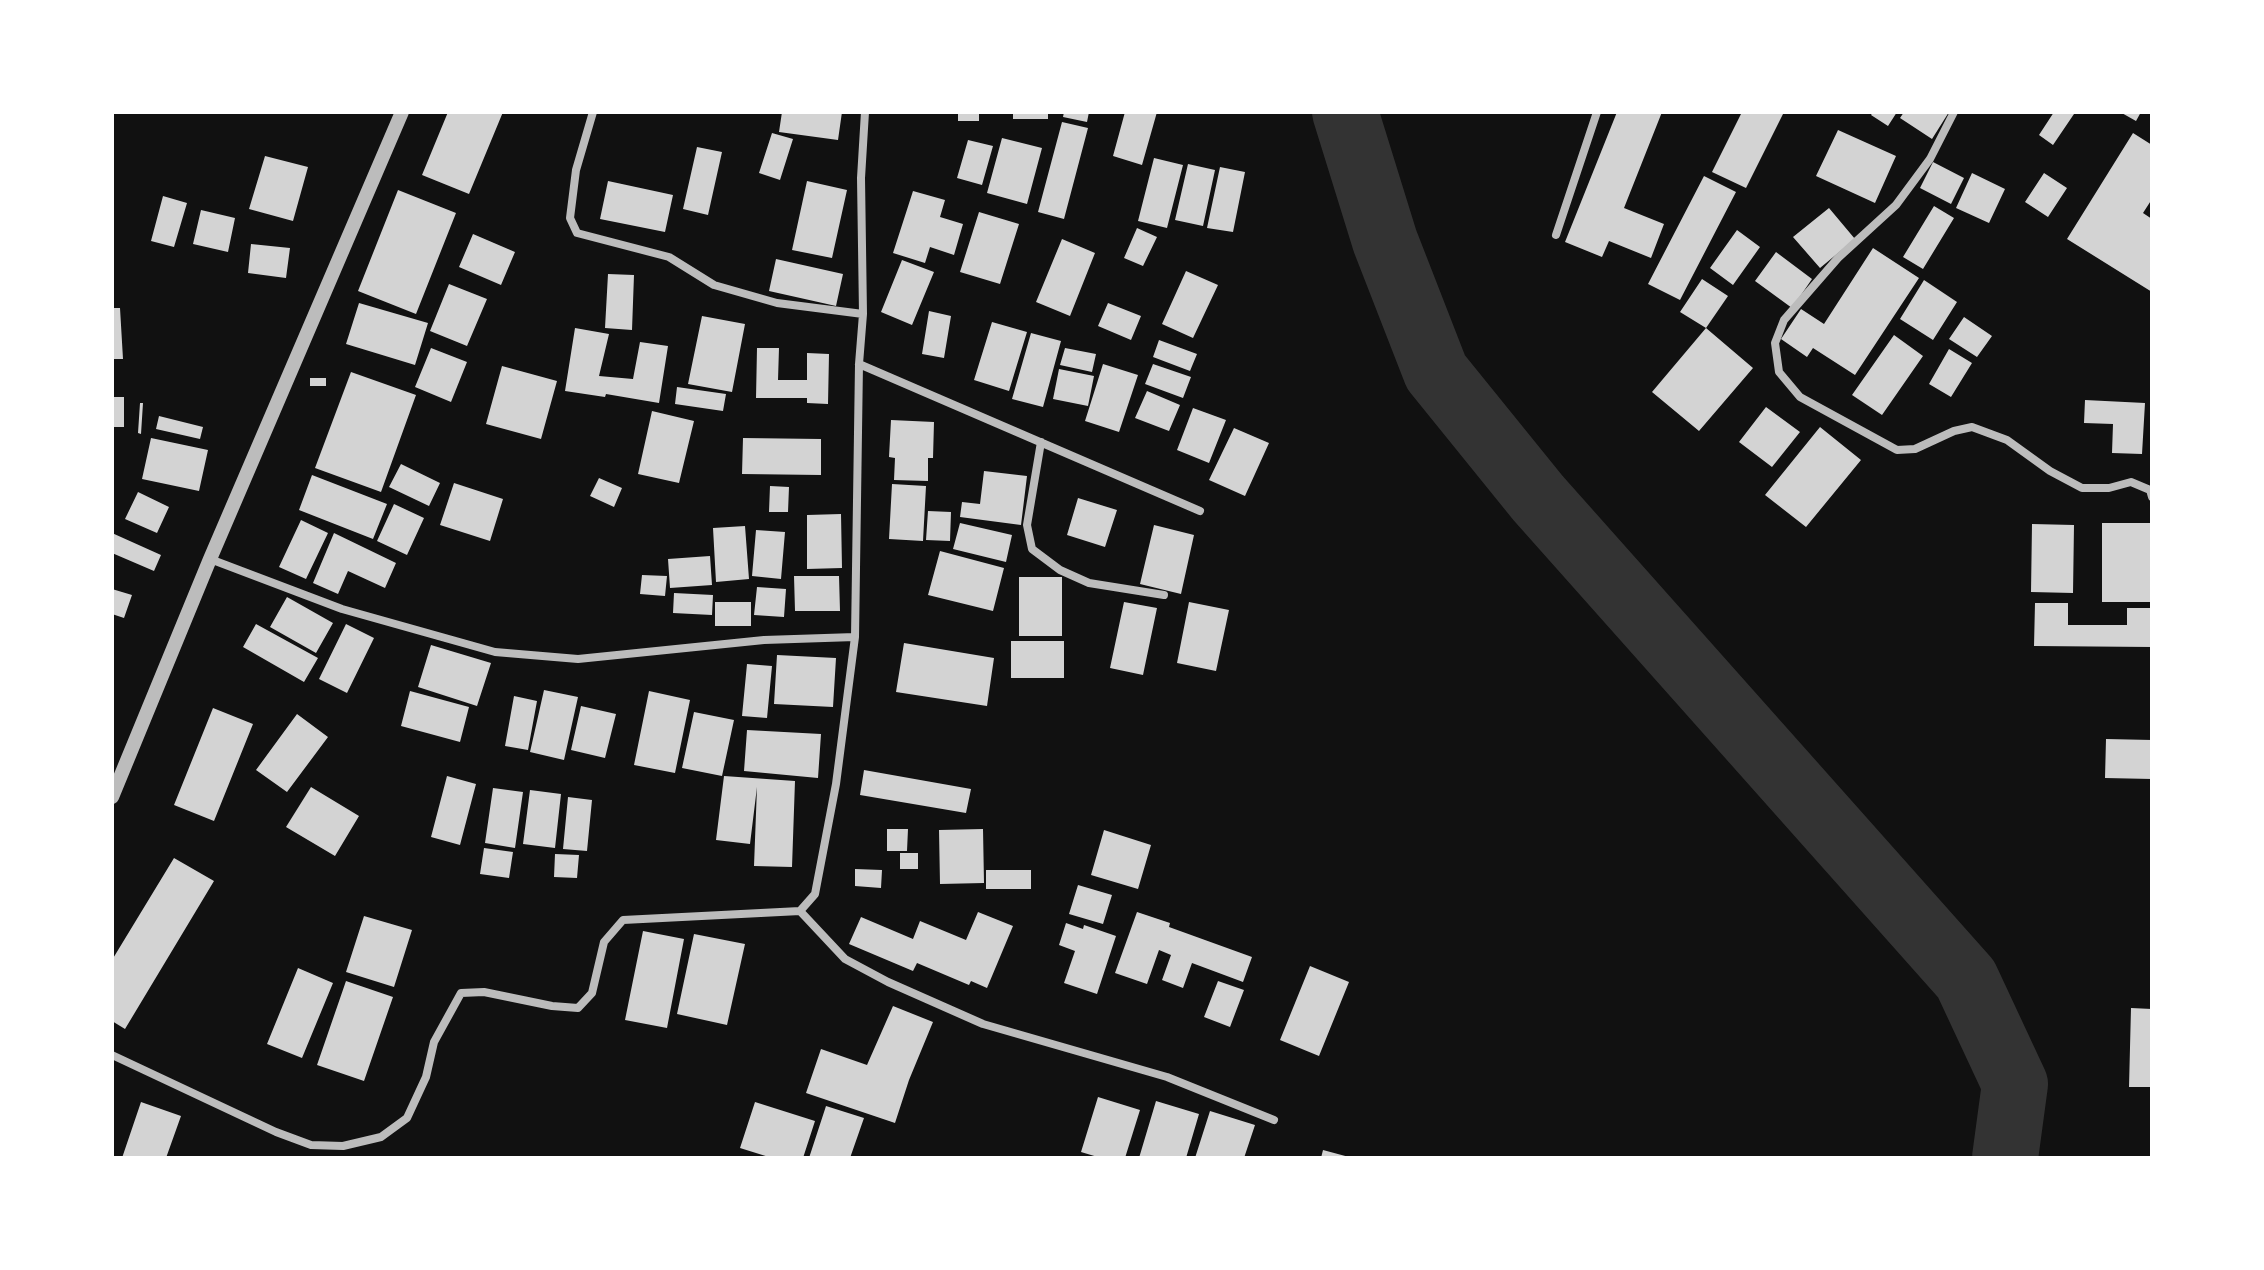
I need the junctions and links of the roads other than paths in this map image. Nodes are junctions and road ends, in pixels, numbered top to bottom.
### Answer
1 (402, 112) edge
2 (593, 112) edge
3 (865, 112) edge
4 (1597, 112) edge
5 (1954, 112) edge
6 (1556, 235) dead end
7 (863, 314) junction
8 (859, 364) junction
9 (1041, 442) junction
10 (2152, 497) edge
11 (1200, 511) dead end
12 (210, 559) junction
13 (1164, 595) dead end
14 (855, 637) junction
15 (112, 797) edge
16 (800, 911) junction
17 (112, 1055) edge
18 (1274, 1120) dead end

1 - 12 street
2 - 7 street
3 - 7 street
4 - 6 street
5 - 10 street
7 - 8 street
8 - 9 street
8 - 14 street
9 - 11 street
9 - 13 street
12 - 14 street
12 - 15 street
14 - 16 street
16 - 17 street
16 - 18 street

